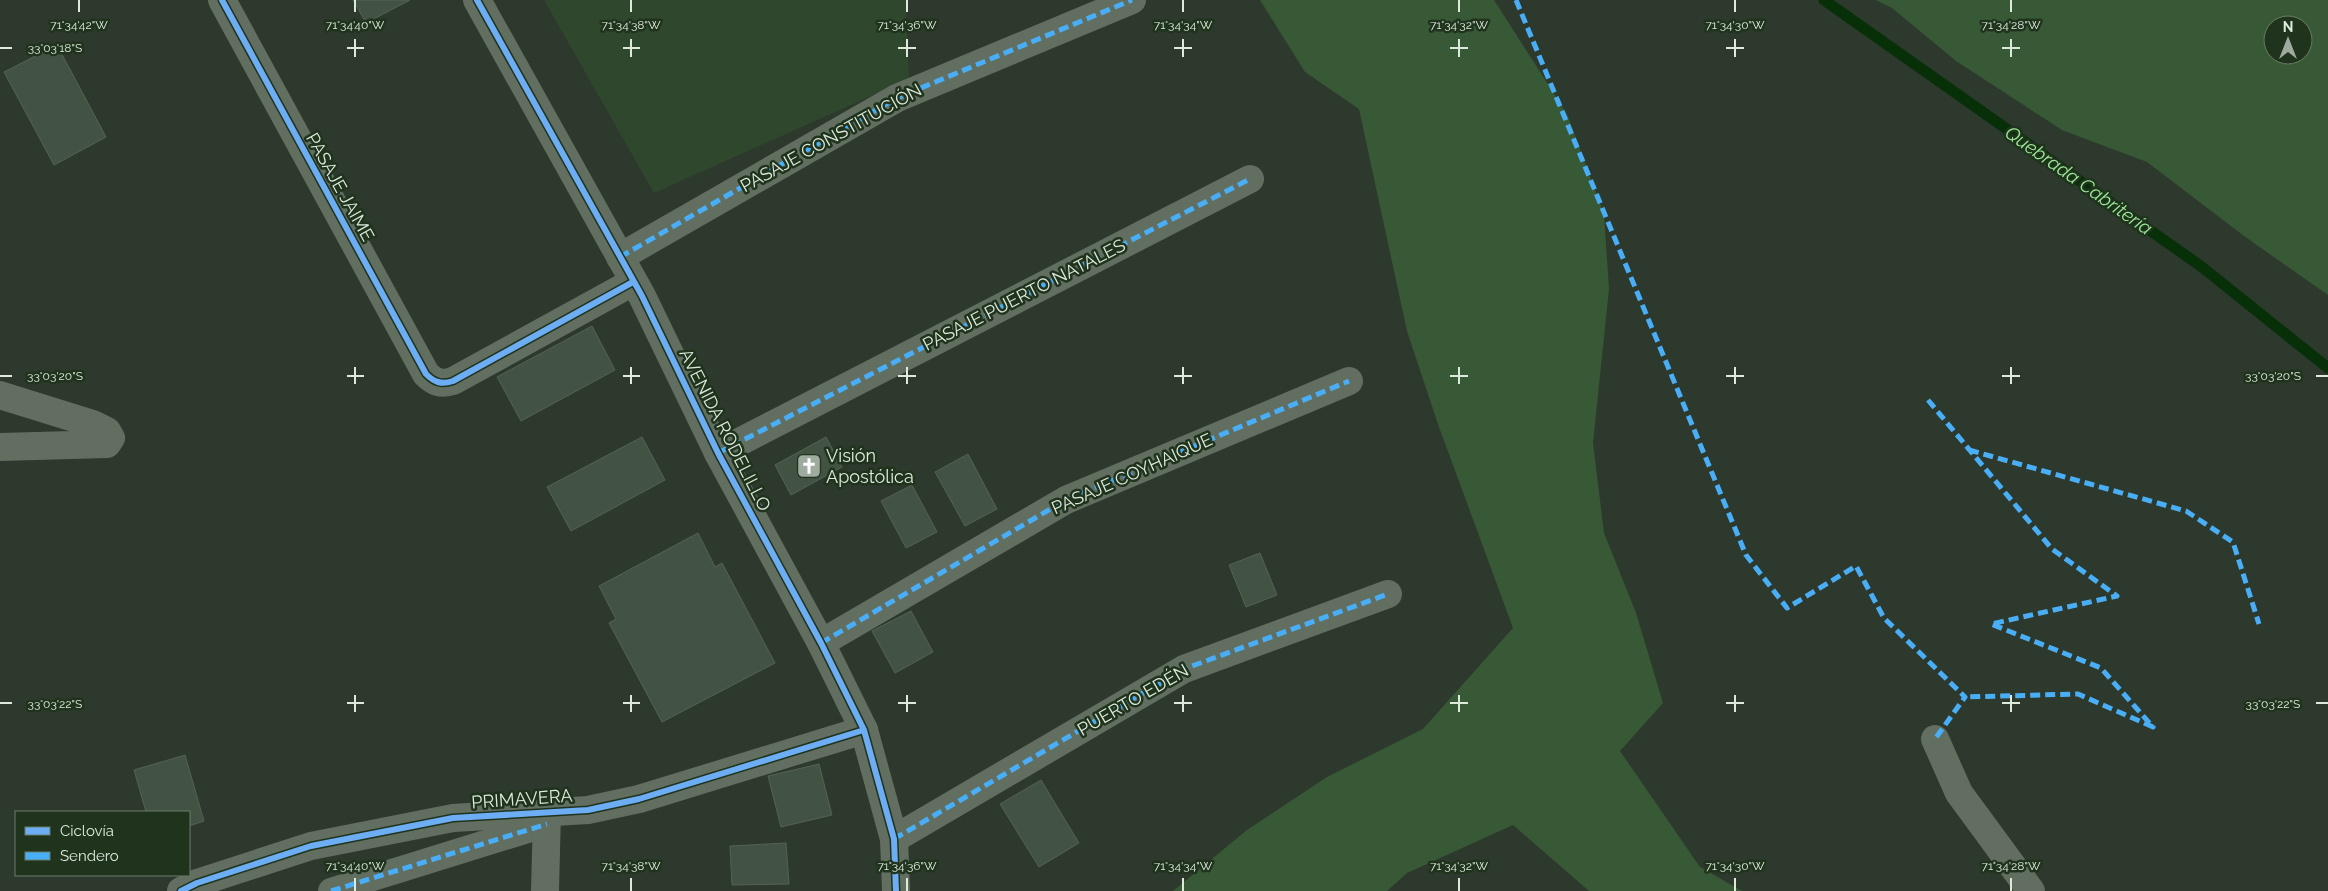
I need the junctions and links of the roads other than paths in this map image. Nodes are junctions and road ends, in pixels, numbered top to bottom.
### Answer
1 (222, 0) edge
2 (477, 0) edge
3 (1132, 0) edge
4 (1250, 179) dead end
5 (620, 257) junction
6 (633, 282) junction
7 (1349, 381) dead end
8 (0, 395) edge
9 (0, 447) edge
10 (718, 453) junction
11 (1388, 594) dead end
12 (821, 643) junction
13 (864, 730) junction
14 (1935, 739) dead end
15 (547, 818) junction
16 (894, 839) junction
17 (181, 891) edge
18 (331, 891) edge
19 (545, 891) edge
20 (896, 891) edge
21 (2030, 891) edge

1 - 6 street, PASAJE JAIME
2 - 5 street, AVENIDA RODELILLO
3 - 5 street, PASAJE CONSTITUCIÓN
4 - 10 street, PASAJE PUERTO NATALES
5 - 6 street, AVENIDA RODELILLO
6 - 10 street, AVENIDA RODELILLO
7 - 12 street, PASAJE COYHAIQUE
8 - 9 street
10 - 12 street, AVENIDA RODELILLO
11 - 16 street, PUERTO EDÉN
12 - 13 street, AVENIDA RODELILLO
13 - 15 street, PRIMAVERA
13 - 16 street, AVENIDA RODELILLO
14 - 21 street
15 - 17 street, PRIMAVERA
15 - 18 street
15 - 19 street
16 - 20 street, AVENIDA RODELILLO

